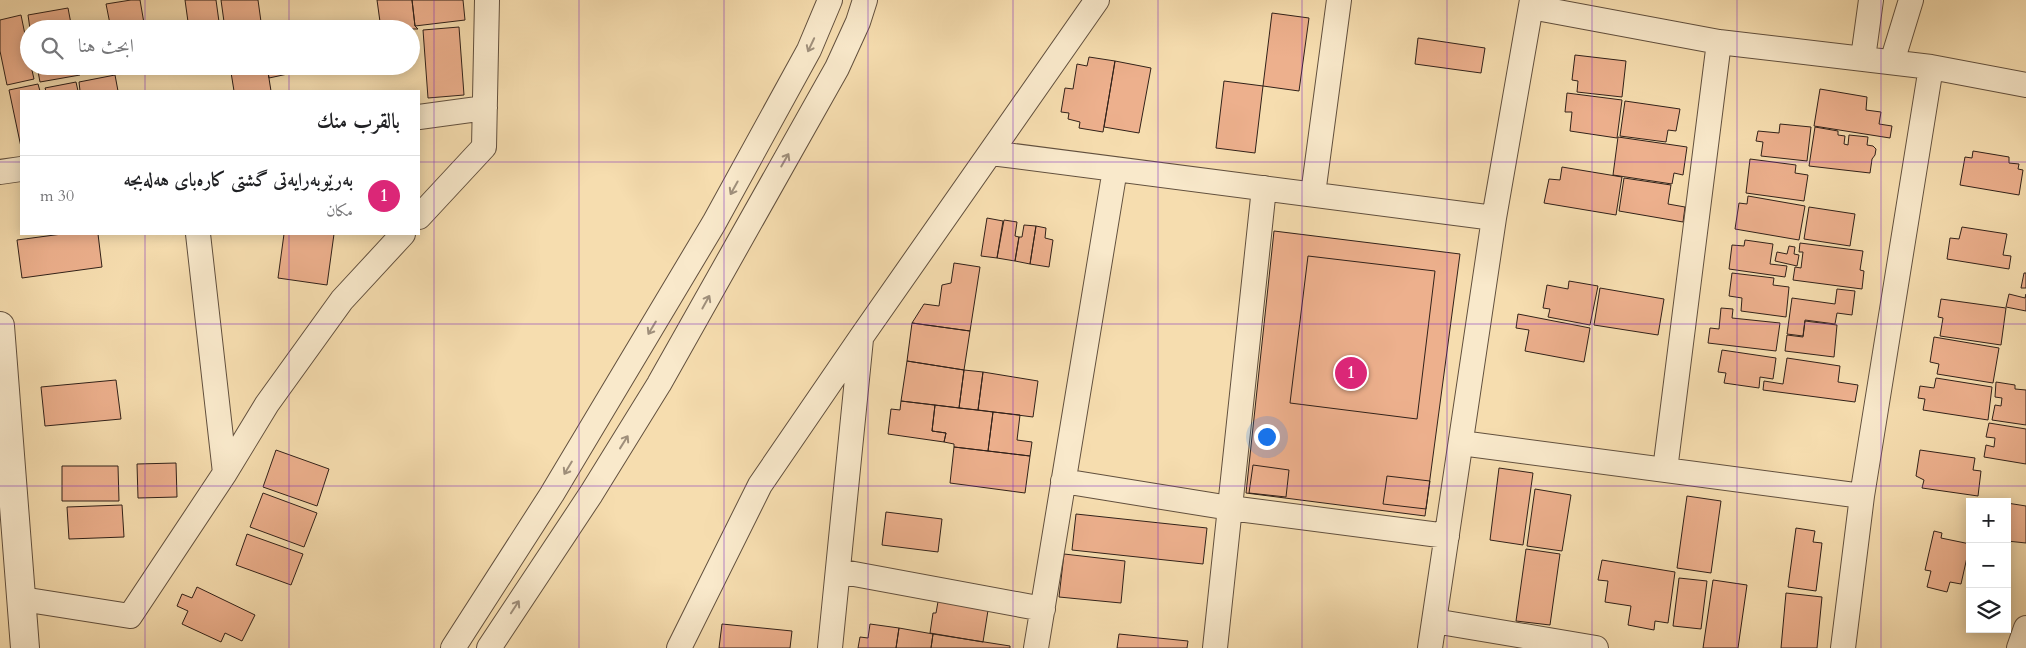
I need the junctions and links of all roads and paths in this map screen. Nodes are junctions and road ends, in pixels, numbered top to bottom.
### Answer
1 (487, 0) edge
2 (830, 0) edge
3 (865, 0) edge
4 (1097, 0) edge
5 (1339, 0) edge
6 (1871, 0) edge
7 (1911, 0) edge
8 (1531, 3) edge
9 (1719, 42) junction
10 (1863, 58) junction
11 (1892, 62) junction
12 (1931, 67) junction
13 (2026, 85) edge
14 (485, 108) junction
15 (420, 117) edge
16 (991, 153) junction
17 (20, 169) edge
18 (1115, 169) junction
19 (0, 172) edge
20 (1264, 188) junction
21 (1313, 194) junction
22 (420, 216) edge
23 (1494, 218) junction
24 (198, 235) edge
25 (402, 235) edge
26 (0, 326) edge
27 (0, 333) edge
28 (862, 336) junction
29 (2, 394) edge
30 (1461, 443) junction
31 (1665, 470) junction
32 (225, 473) junction
33 (1063, 481) junction
34 (1862, 496) junction
35 (1230, 508) junction
36 (1447, 536) junction
37 (838, 571) junction
38 (22, 599) junction
39 (1042, 609) junction
40 (1434, 621) junction
41 (2026, 628) edge
42 (25, 648) edge
43 (453, 648) edge
44 (489, 648) edge
45 (679, 648) edge
46 (830, 648) edge
47 (1036, 648) edge
48 (1215, 648) edge
49 (1430, 648) edge
50 (1596, 648) edge
51 (1844, 648) edge
52 (2019, 648) edge

1 - 14 street
2 -> 43 street
44 -> 3 street
4 - 16 street
5 - 21 street
6 - 10 street
7 - 11 street
8 - 9 street
8 - 23 street
9 - 10 street
9 - 31 street
10 - 11 street
11 - 12 street
12 - 13 street
12 - 34 street
14 - 15 street
14 - 22 street
16 - 18 street
16 - 28 street
17 - 19 street
18 - 20 street
18 - 33 street
20 - 21 street
20 - 35 street
21 - 23 street
23 - 30 street
24 - 32 street
25 - 32 street
26 - 27 street
27 - 29 street
28 - 37 street
28 - 45 street
29 - 38 street
30 - 31 street
30 - 36 street
31 - 34 street
32 - 38 street
33 - 35 street
33 - 39 street
34 - 51 street
35 - 36 street
35 - 48 street
36 - 40 street
37 - 39 street
37 - 46 street
38 - 42 street
39 - 47 street
40 - 49 street
40 - 50 street
41 - 52 street

